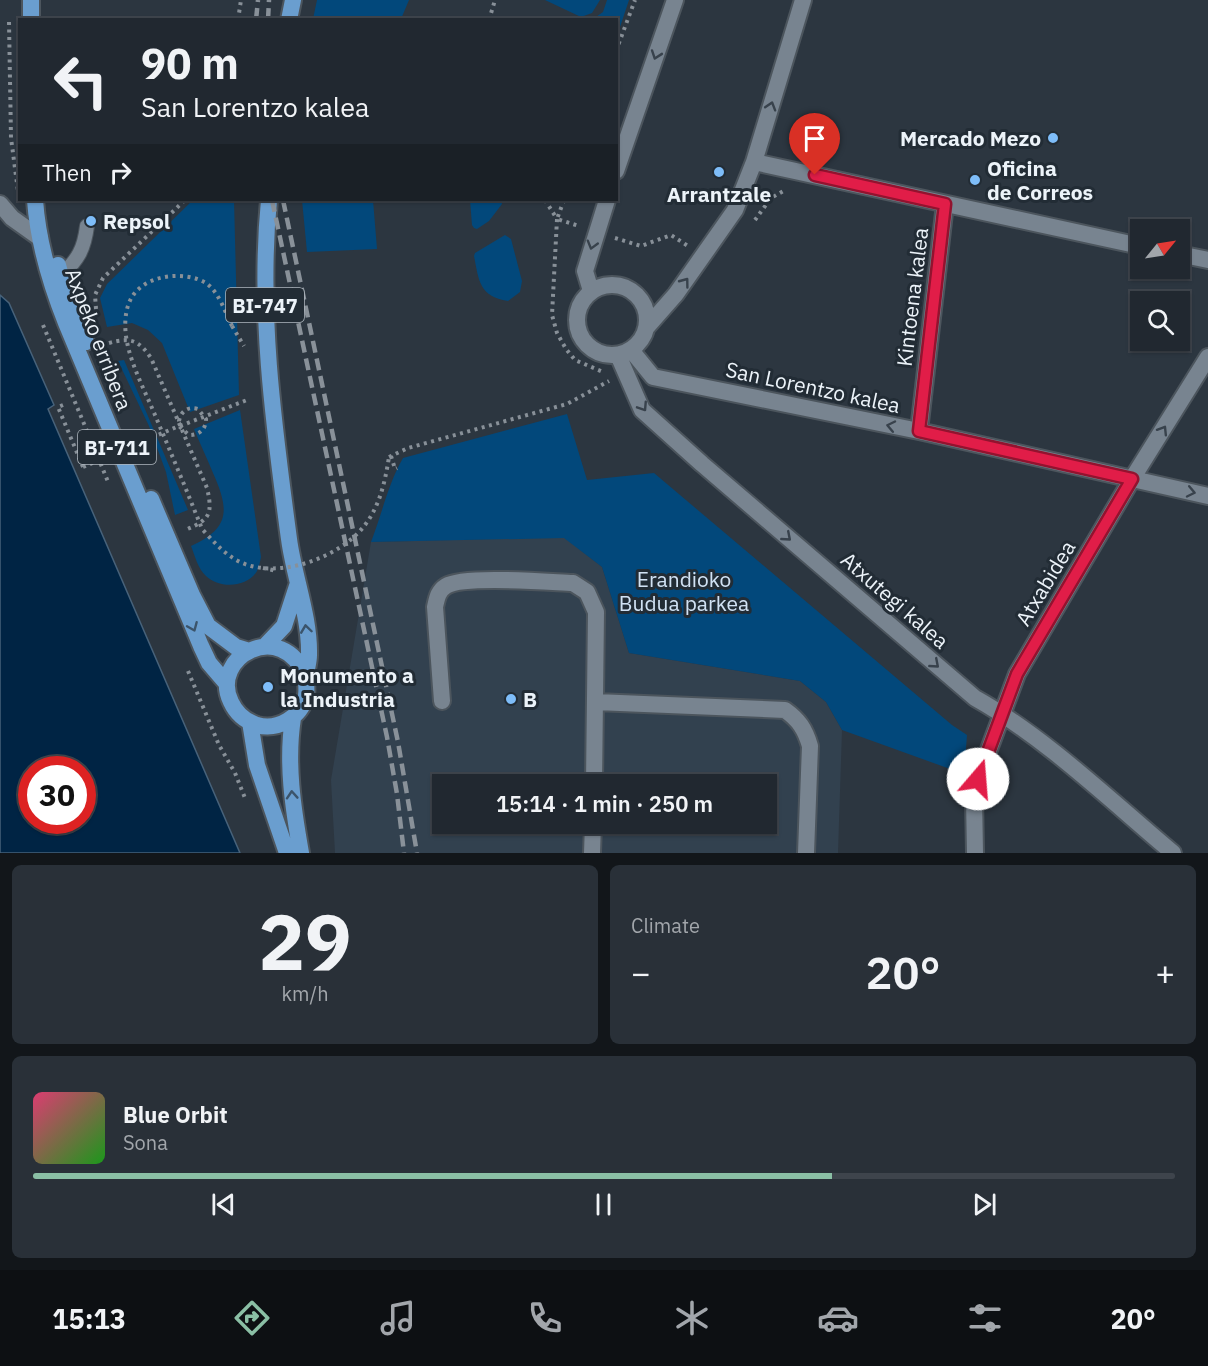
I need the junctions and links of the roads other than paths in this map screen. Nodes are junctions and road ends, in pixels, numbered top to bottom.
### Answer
1 (31, 0) edge
2 (293, 0) edge
3 (675, 0) edge
4 (803, 0) edge
5 (31, 18) edge
6 (289, 18) edge
7 (754, 162) junction
8 (618, 165) edge
9 (35, 201) edge
10 (44, 201) edge
11 (269, 201) edge
12 (607, 201) edge
13 (0, 204) edge
14 (945, 204) junction
15 (87, 226) dead end
16 (40, 238) junction
17 (1130, 244) edge
18 (1190, 256) edge
19 (1208, 260) edge
20 (61, 276) junction
21 (591, 291) junction
22 (647, 327) junction
23 (625, 352) junction
24 (1208, 357) edge
25 (919, 431) junction
26 (1132, 479) junction
27 (1208, 496) edge
28 (298, 582) junction
29 (257, 648) junction
30 (306, 677) junction
31 (227, 684) junction
32 (442, 701) dead end
33 (596, 702) junction
34 (1001, 713) junction
35 (293, 718) junction
36 (250, 722) junction
37 (594, 774) edge
38 (593, 834) edge
39 (287, 853) edge
40 (301, 853) edge
41 (592, 853) edge
42 (806, 853) edge
43 (975, 853) edge
44 (1173, 853) edge

1 - 5 main road
2 - 6 main road
3 -> 8 street
7 -> 4 street
7 - 14 street
22 -> 7 street
9 - 16 main road, Axpeko erribera / BI-711
10 - 20 main road, Axpeko erribera / BI-711
11 - 28 main road, BI-747
12 -> 21 street
13 - 16 street
14 - 17 street
14 - 25 street, Kintoena kalea
15 - 20 lane
16 -> 31 main road, Axpeko erribera / BI-711
18 - 19 street
20 - 29 main road, Axpeko erribera / BI-711
21 - 22 street
21 - 23 street
22 - 23 street
25 -> 23 street, San Lorentzo kalea
23 -> 34 street, Atxutegi kalea
26 -> 24 street, Atxabidea
25 - 26 street, San Lorentzo kalea
26 -> 27 street, San Lorentzo kalea
26 - 34 street, Atxabidea
28 - 29 main road, BI-747
30 -> 28 main road, BI-747
29 - 30 main road, BI-711
29 - 31 main road
30 - 35 main road
31 - 36 main road, BI-711
32 - 33 street
33 - 37 street
33 - 42 street
34 - 43 street, Atxabidea
34 - 44 street, Atxutegi kalea
35 - 36 main road
40 -> 35 main road
36 - 39 main road
38 - 41 street

